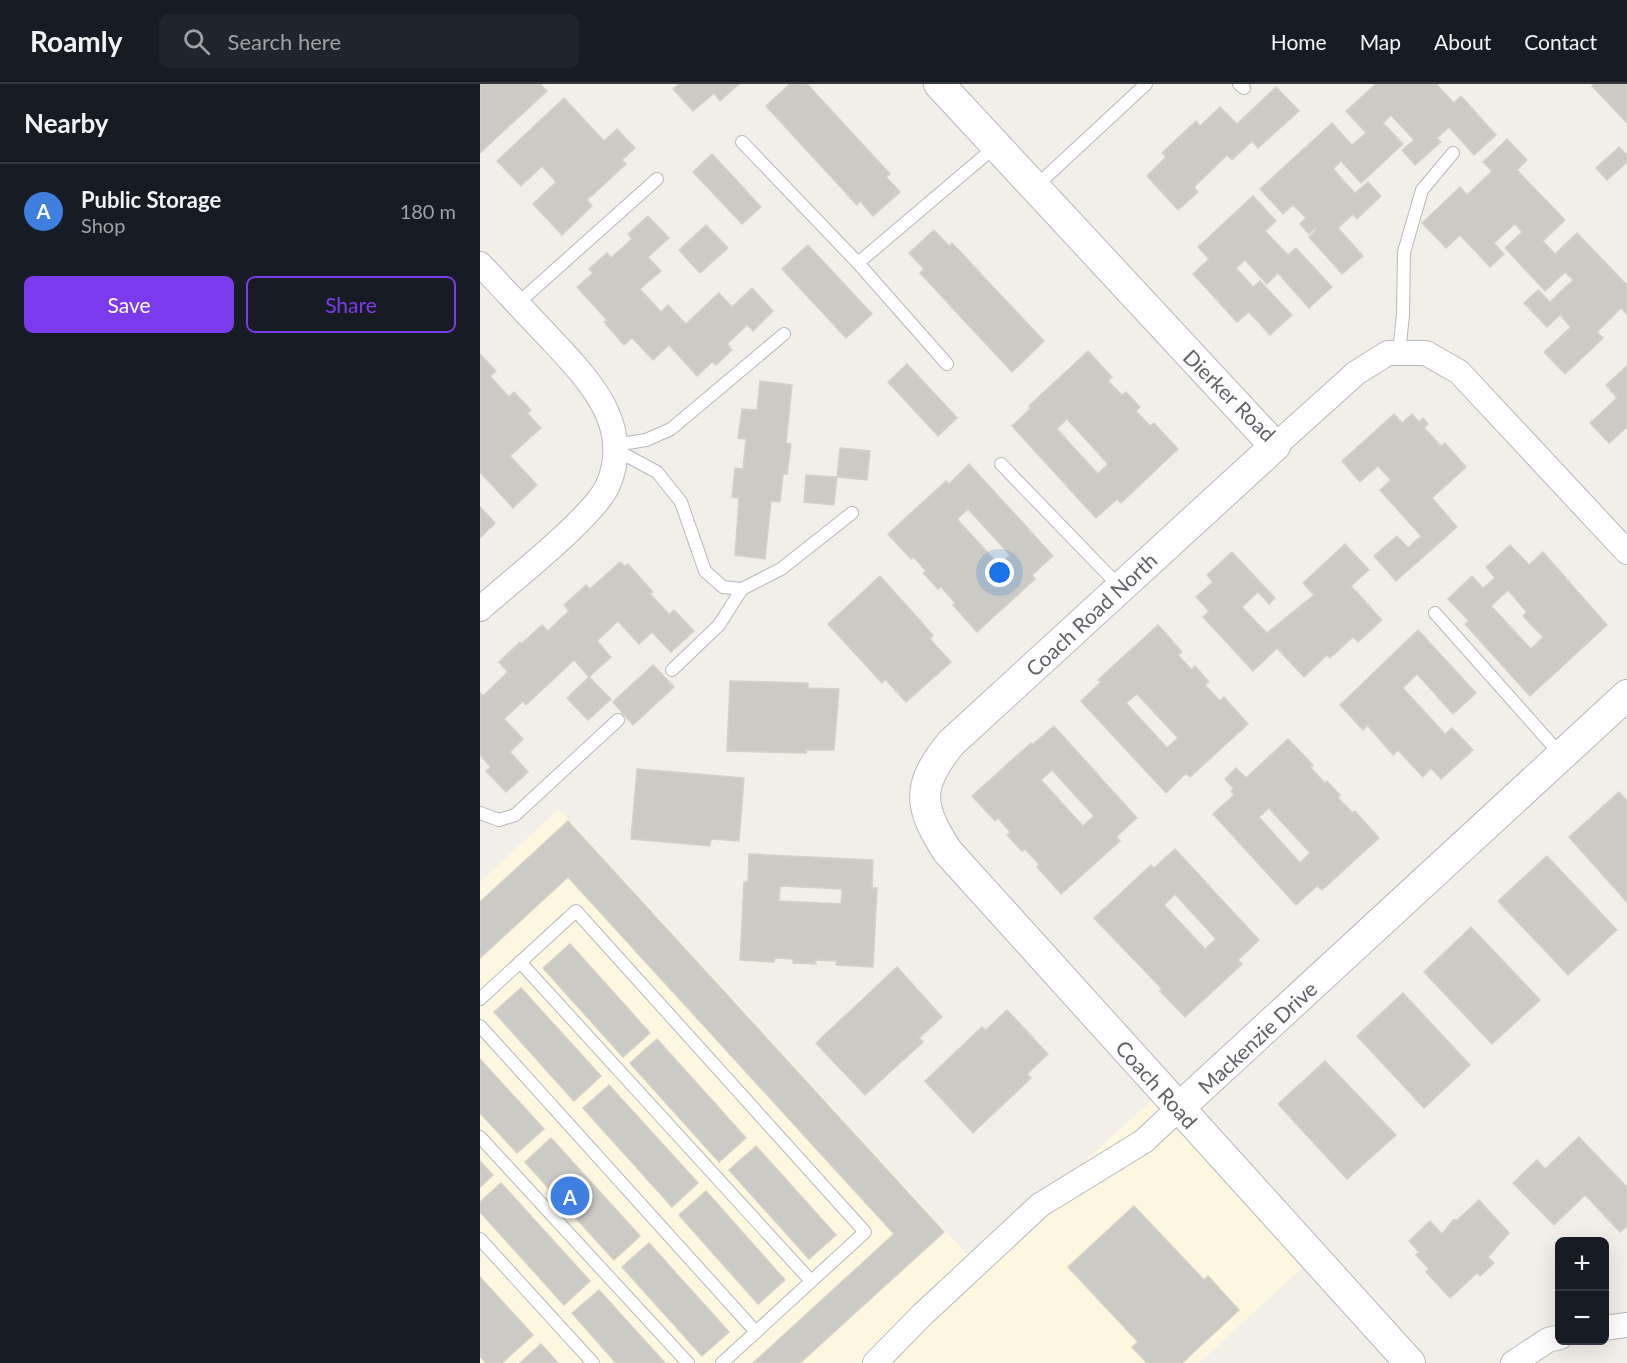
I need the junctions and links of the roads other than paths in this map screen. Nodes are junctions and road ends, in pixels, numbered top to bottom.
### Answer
1 (939, 84) edge
2 (1146, 84) edge
3 (742, 142) dead end
4 (996, 146) junction
5 (1453, 153) dead end
6 (657, 179) dead end
7 (1034, 188) junction
8 (858, 263) junction
9 (480, 264) edge
10 (517, 304) junction
11 (784, 334) dead end
12 (1399, 353) junction
13 (947, 364) dead end
14 (1275, 446) junction
15 (615, 447) junction
16 (1001, 464) dead end
17 (852, 513) dead end
18 (1627, 552) edge
19 (1120, 587) junction
20 (742, 589) junction
21 (480, 609) edge
22 (1435, 613) dead end
23 (672, 670) dead end
24 (1627, 695) edge
25 (618, 720) dead end
26 (1562, 756) junction
27 (924, 794) joint
28 (480, 813) edge
29 (520, 962) junction
30 (480, 999) edge
31 (480, 1026) edge
32 (1179, 1108) junction
33 (480, 1137) edge
34 (480, 1239) edge
35 (811, 1281) junction
36 (1627, 1325) edge
37 (1609, 1327) edge
38 (756, 1332) junction
39 (1555, 1338) edge
40 (592, 1363) edge
41 (688, 1363) edge
42 (722, 1363) edge
43 (875, 1363) edge
44 (1410, 1363) edge
45 (1513, 1363) edge

1 - 4 street, Dierker Road
2 - 7 lane
3 - 8 lane
4 - 7 street, Dierker Road
4 - 8 lane
5 - 12 lane
6 - 10 lane
7 - 14 street, Dierker Road
8 - 13 lane
9 - 10 street
10 - 15 street
11 - 15 lane
12 - 14 street, Dierker Road
12 - 18 street, Dierker Road
14 - 19 street, Coach Road North
15 - 20 lane
15 - 21 street
16 - 19 lane
17 - 20 lane
19 - 27 street, Coach Road North
20 - 23 lane
22 - 26 lane
24 - 26 street, Mackenzie Drive
25 - 28 lane
26 - 32 street, Mackenzie Drive
27 - 32 street, Coach Road
29 - 30 lane
29 - 35 lane
29 - 35 lane
31 - 38 lane
32 - 43 street, Mackenzie Drive
32 - 44 street, Coach Road
33 - 41 lane
34 - 40 lane
35 - 38 lane
36 - 37 street
38 - 42 lane
39 - 45 street

